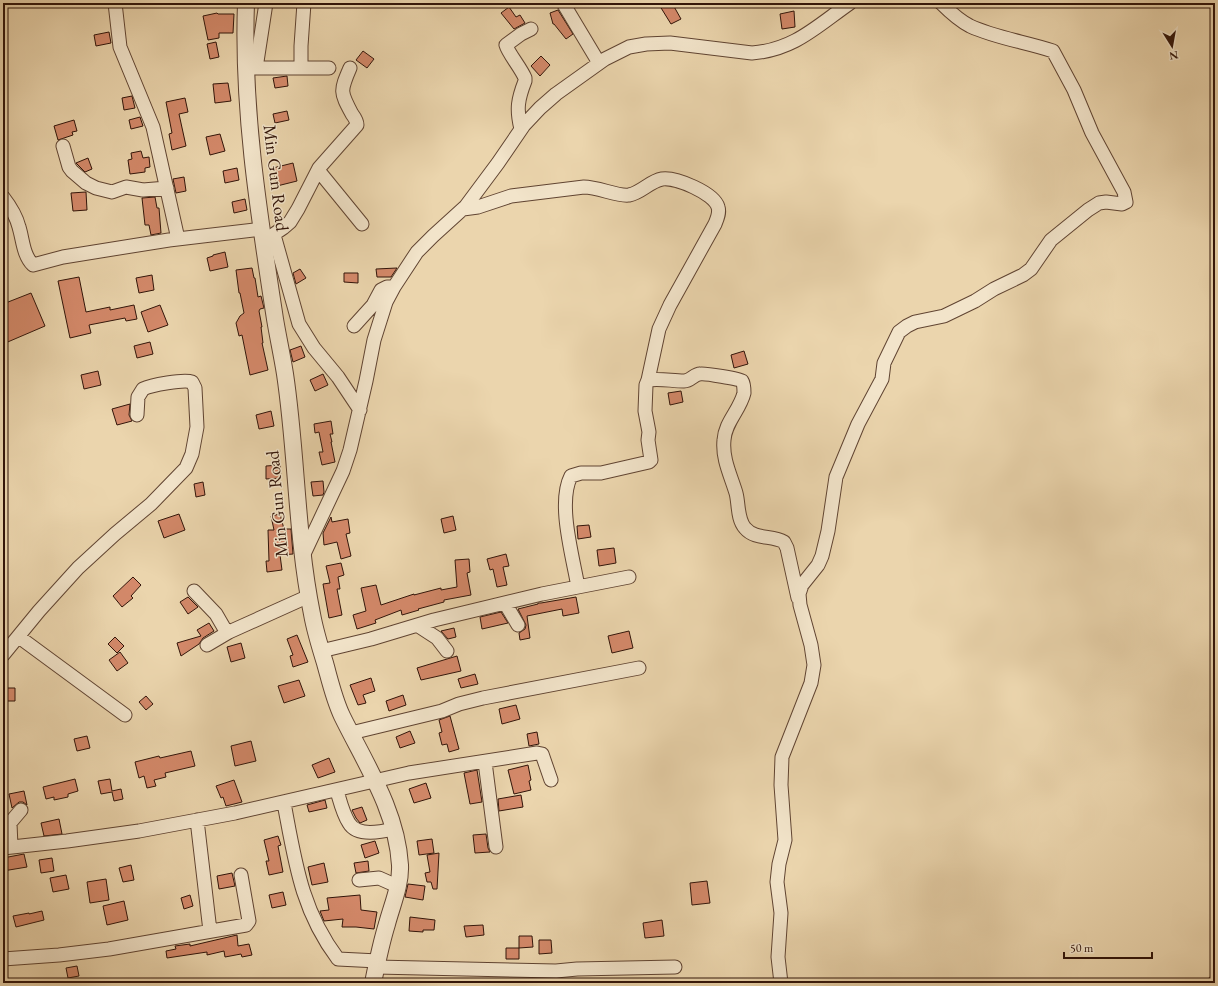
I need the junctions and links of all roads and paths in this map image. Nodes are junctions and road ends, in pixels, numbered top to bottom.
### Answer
1 (115, 3) edge
2 (246, 3) edge
3 (266, 3) edge
4 (304, 3) edge
5 (563, 3) edge
6 (850, 3) edge
7 (941, 3) edge
8 (531, 29) dead end
9 (599, 63) junction
10 (251, 68) junction
11 (301, 68) junction
12 (329, 68) dead end
13 (350, 68) dead end
14 (521, 129) junction
15 (63, 146) dead end
16 (318, 170) junction
17 (167, 188) junction
18 (3, 197) edge
19 (463, 209) junction
20 (362, 224) dead end
21 (267, 235) junction
22 (178, 239) junction
23 (394, 287) junction
24 (354, 326) dead end
25 (648, 380) junction
26 (360, 410) junction
27 (137, 415) dead end
28 (302, 558) junction
29 (629, 578) dead end
30 (578, 587) junction
31 (194, 591) dead end
32 (308, 596) junction
33 (799, 599) junction
34 (505, 603) junction
35 (417, 625) junction
36 (518, 625) dead end
37 (227, 633) junction
38 (19, 637) junction
39 (207, 645) dead end
40 (321, 651) junction
41 (447, 651) dead end
42 (3, 656) edge
43 (638, 668) dead end
44 (125, 715) dead end
45 (351, 733) junction
46 (485, 762) junction
47 (375, 780) junction
48 (550, 780) dead end
49 (337, 791) junction
50 (284, 803) junction
51 (21, 810) dead end
52 (197, 820) junction
53 (393, 830) junction
54 (7, 848) edge
55 (496, 848) dead end
56 (241, 875) dead end
57 (359, 880) dead end
58 (397, 886) junction
59 (210, 931) junction
60 (3, 959) edge
61 (377, 964) junction
62 (675, 967) dead end
63 (373, 983) edge
64 (781, 983) edge

1 - 17 street
2 - 10 street, Min Gun Road
3 - 10 street
4 - 11 street
5 - 9 street
6 - 9 street
7 - 33 street
8 - 14 street
9 - 14 street
10 - 11 street
10 - 21 street, Min Gun Road
11 - 12 street
13 - 16 street
14 - 19 street
15 - 17 street
16 - 20 street
16 - 21 street
17 - 22 street
18 - 22 street
19 - 23 street
19 - 25 street
21 - 22 street
21 - 26 street
21 - 28 street, Min Gun Road
23 - 24 street
23 - 26 street
25 - 30 street
25 - 33 street
26 - 28 street
27 - 38 street
28 - 32 street, Min Gun Road
29 - 30 street
30 - 34 street
31 - 37 street
32 - 37 street
32 - 40 street, Min Gun Road
33 - 64 street
34 - 35 street
34 - 36 street
35 - 40 street
35 - 41 street
37 - 39 street
38 - 42 street
38 - 44 street
40 - 45 street, Min Gun Road
43 - 45 street
45 - 47 street, Min Gun Road
46 - 47 street
46 - 48 street
46 - 55 street
47 - 49 street
47 - 53 street, Min Gun Road
49 - 50 street
49 - 53 street
50 - 52 street
50 - 61 street
51 - 54 street
52 - 54 street
52 - 59 street
53 - 58 street, Min Gun Road
56 - 59 street
57 - 58 street
58 - 61 street, Min Gun Road
59 - 60 street
61 - 62 street
61 - 63 street, Min Gun Road

